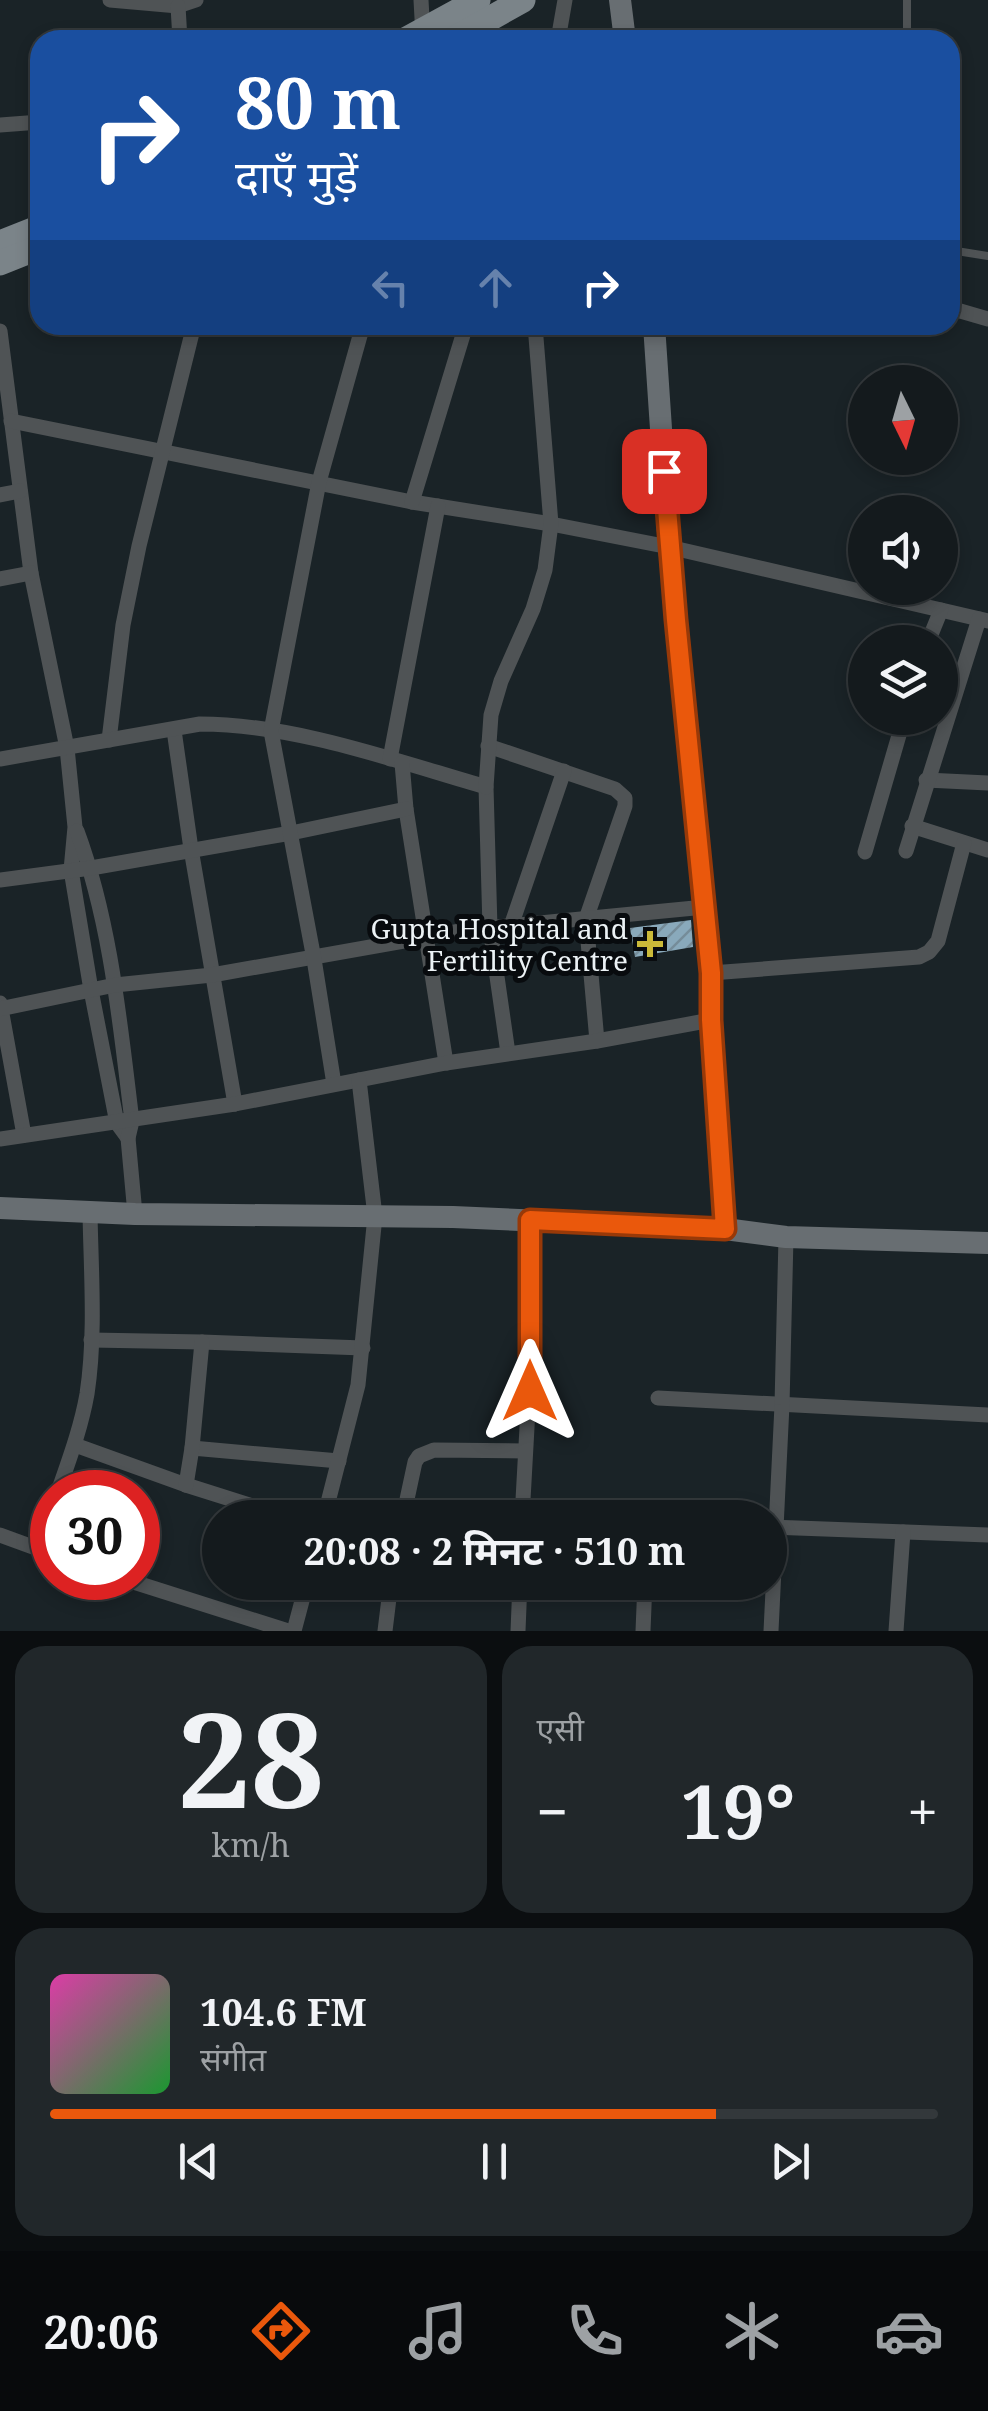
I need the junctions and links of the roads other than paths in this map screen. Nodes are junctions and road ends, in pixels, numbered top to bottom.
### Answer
1 (110, 0) edge
2 (196, 0) edge
3 (420, 0) edge
4 (478, 0) edge
5 (523, 0) edge
6 (566, 0) edge
7 (620, 0) edge
8 (907, 0) edge
9 (154, 1) edge
10 (178, 6) junction
11 (179, 30) edge
12 (418, 30) edge
13 (429, 30) edge
14 (470, 30) edge
15 (560, 30) edge
16 (624, 30) edge
17 (907, 30) edge
18 (30, 123) edge
19 (0, 125) edge
20 (30, 231) edge
21 (0, 242) edge
22 (30, 251) edge
23 (960, 252) edge
24 (988, 256) edge
25 (0, 263) edge
26 (960, 311) edge
27 (988, 319) edge
28 (0, 331) edge
29 (192, 335) edge
30 (360, 335) edge
31 (463, 335) edge
32 (536, 335) edge
33 (655, 335) edge
34 (11, 421) junction
35 (164, 452) junction
36 (319, 482) junction
37 (20, 491) junction
38 (0, 495) edge
39 (412, 502) junction
40 (438, 506) junction
41 (551, 524) junction
42 (669, 547) junction
43 (32, 572) junction
44 (0, 579) edge
45 (940, 610) junction
46 (984, 620) edge
47 (934, 625) edge
48 (174, 730) junction
49 (271, 731) junction
50 (899, 735) edge
51 (109, 740) junction
52 (488, 746) junction
53 (67, 748) junction
54 (0, 759) edge
55 (396, 761) junction
56 (564, 771) junction
57 (926, 780) junction
58 (988, 783) edge
59 (486, 787) junction
60 (406, 809) junction
61 (912, 826) junction
62 (75, 828) junction
63 (291, 833) junction
64 (964, 843) junction
65 (191, 849) junction
66 (988, 850) edge
67 (906, 851) dead end
68 (865, 852) dead end
69 (90, 868) junction
70 (71, 870) junction
71 (0, 880) edge
72 (705, 907) junction
73 (586, 919) junction
74 (512, 926) junction
75 (490, 928) junction
76 (427, 937) junction
77 (314, 958) junction
78 (711, 973) junction
79 (212, 975) junction
80 (115, 986) junction
81 (91, 990) junction
82 (0, 1007) edge
83 (711, 1020) junction
84 (596, 1041) junction
85 (508, 1053) junction
86 (446, 1063) junction
87 (359, 1080) junction
88 (334, 1084) junction
89 (234, 1104) junction
90 (124, 1122) junction
91 (24, 1136) junction
92 (0, 1139) edge
93 (0, 1208) edge
94 (90, 1213) junction
95 (135, 1214) junction
96 (375, 1216) junction
97 (530, 1220) junction
98 (725, 1229) junction
99 (786, 1237) junction
100 (988, 1243) edge
101 (91, 1340) junction
102 (202, 1342) junction
103 (363, 1348) junction
104 (658, 1398) dead end
105 (782, 1404) junction
106 (988, 1415) edge
107 (75, 1445) junction
108 (192, 1448) junction
109 (525, 1451) junction
110 (339, 1461) junction
111 (66, 1470) edge
112 (186, 1485) junction
113 (233, 1500) edge
114 (329, 1500) edge
115 (407, 1500) edge
116 (523, 1500) edge
117 (775, 1500) edge
118 (787, 1528) edge
119 (903, 1532) junction
120 (0, 1535) edge
121 (988, 1535) edge
122 (30, 1546) edge
123 (160, 1590) edge
124 (301, 1600) edge
125 (389, 1600) edge
126 (519, 1600) edge
127 (645, 1600) edge
128 (772, 1600) edge
129 (291, 1631) edge
130 (385, 1631) edge
131 (518, 1631) edge
132 (642, 1631) edge
133 (771, 1631) edge
134 (896, 1631) edge

1 - 9 street
2 - 10 street
3 - 12 street
4 - 13 main road
5 - 14 main road
6 - 15 street
7 - 16 street
8 - 17 lane
9 - 10 street
10 - 11 street
18 - 19 street
20 - 21 main road
22 - 25 main road
23 - 24 lane
26 - 27 street
28 - 34 street
29 - 35 street
30 - 36 street
31 - 39 street
32 - 41 street
33 - 42 street
34 - 35 street
34 - 37 street
35 - 36 street
35 - 51 street
36 - 39 street
36 - 49 street
37 - 38 street
37 - 43 street
39 - 40 street
40 - 41 street
40 - 55 street
41 - 42 street
41 - 52 street
42 - 45 street
42 - 72 street
43 - 44 street
43 - 53 street
45 - 46 street
45 - 47 street
46 - 57 street
48 - 49 street
48 - 51 street
48 - 65 street
49 - 55 street
49 - 63 street
50 - 68 street
51 - 53 street
52 - 56 street
52 - 59 street
53 - 54 street
53 - 62 street
55 - 59 street
55 - 60 street
56 - 73 street
56 - 74 street
57 - 58 street
57 - 61 street
59 - 75 street
60 - 63 street
60 - 76 street
61 - 64 street
61 - 67 street
62 - 69 street
62 - 70 street
63 - 65 street
63 - 77 street
64 - 66 street
64 - 78 street
65 - 69 street
65 - 79 street
69 - 70 street
69 - 80 street
70 - 71 street
70 - 81 street
72 - 73 street
72 - 78 street
73 - 74 street
73 - 84 street
74 - 75 street
75 - 76 street
75 - 85 street
76 - 77 street
76 - 86 street
77 - 79 street
77 - 88 street
78 - 83 street
79 - 80 street
79 - 89 street
80 - 81 street
80 - 90 street
81 - 82 street
81 - 90 street
82 - 91 street
83 - 84 street
83 - 98 street
84 - 85 street
85 - 86 street
86 - 87 street
87 - 88 street
87 - 96 street
88 - 89 street
89 - 90 street
90 - 91 street
90 - 95 street
91 - 92 street
93 - 94 street
94 - 95 street
94 - 101 street
95 - 96 street
96 - 97 street
96 - 103 street
97 - 98 street
97 - 109 street
98 - 99 street
99 - 100 street
99 - 105 street
101 - 102 street
101 - 107 street
102 - 103 street
102 - 108 street
103 - 110 street
104 - 105 street
105 - 106 street
105 - 117 street
107 - 111 street
107 - 112 street
108 - 110 street
108 - 112 street
109 - 115 street
109 - 116 street
110 - 114 street
112 - 113 street
118 - 119 street
119 - 121 street
119 - 134 street
120 - 122 street
123 - 129 street
124 - 129 street
125 - 130 street
126 - 131 street
127 - 132 street
128 - 133 street

